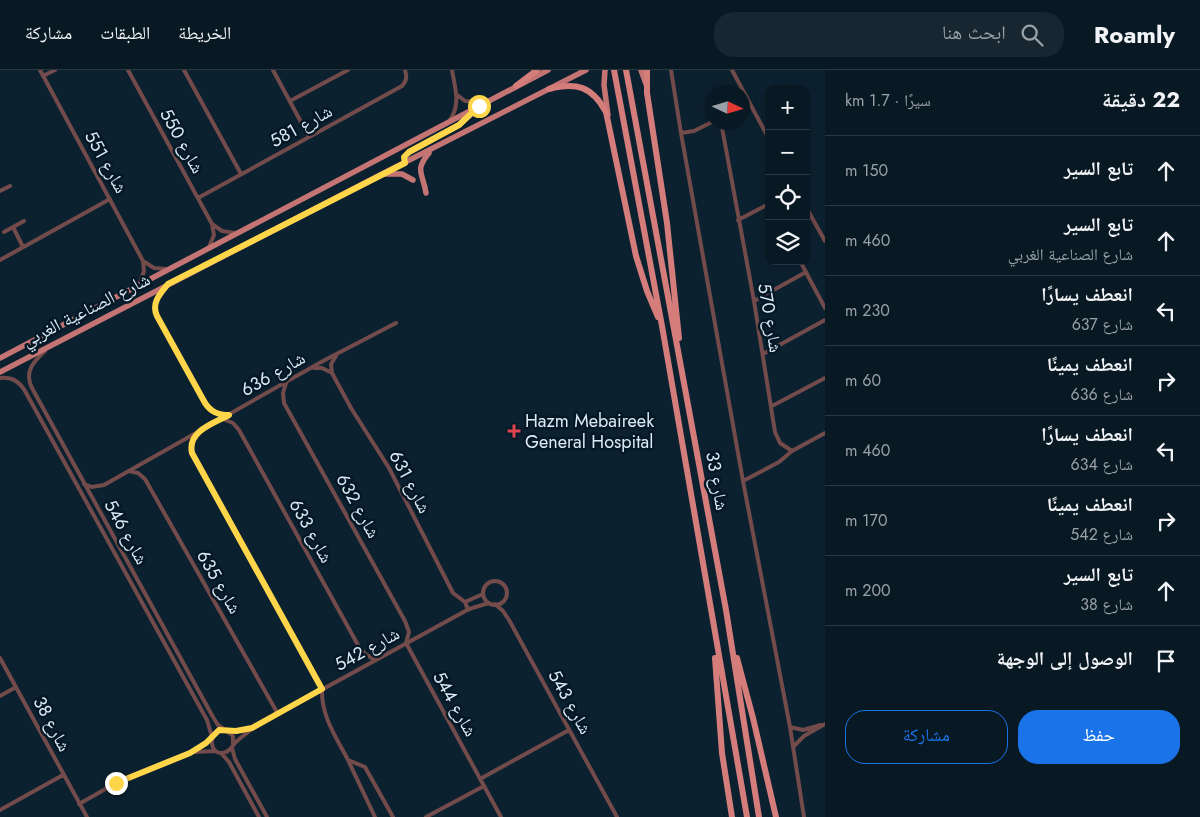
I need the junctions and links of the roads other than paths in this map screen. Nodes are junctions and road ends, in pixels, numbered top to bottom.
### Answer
1 (40, 70) edge
2 (55, 70) edge
3 (128, 70) edge
4 (184, 70) edge
5 (273, 70) edge
6 (348, 70) edge
7 (405, 70) edge
8 (452, 70) edge
9 (537, 70) edge
10 (548, 70) edge
11 (586, 70) edge
12 (605, 70) edge
13 (614, 70) edge
14 (626, 70) edge
15 (642, 70) edge
16 (647, 70) edge
17 (671, 70) edge
18 (732, 70) edge
19 (44, 76) junction
20 (740, 85) edge
21 (516, 86) junction
22 (646, 86) junction
23 (548, 89) junction
24 (456, 94) junction
25 (290, 101) junction
26 (488, 102) junction
27 (750, 105) edge
28 (479, 106) junction
29 (609, 122) junction
30 (447, 124) junction
31 (705, 126) edge
32 (722, 130) edge
33 (765, 132) edge
34 (681, 133) junction
35 (308, 137) junction
36 (400, 149) junction
37 (432, 149) junction
38 (406, 159) junction
39 (241, 174) junction
40 (382, 174) junction
41 (413, 180) dead end
42 (10, 186) dead end
43 (0, 191) edge
44 (426, 193) dead end
45 (198, 198) junction
46 (110, 199) junction
47 (765, 206) edge
48 (810, 214) edge
49 (738, 220) junction
50 (24, 221) dead end
51 (212, 224) junction
52 (13, 227) junction
53 (4, 232) dead end
54 (241, 232) junction
55 (825, 241) edge
56 (24, 247) junction
57 (207, 250) junction
58 (0, 260) edge
59 (143, 261) junction
60 (802, 265) edge
61 (173, 268) junction
62 (806, 272) junction
63 (168, 284) junction
64 (138, 286) junction
65 (754, 301) junction
66 (825, 308) edge
67 (825, 320) edge
68 (396, 323) dead end
69 (662, 326) junction
70 (50, 346) junction
71 (678, 352) junction
72 (763, 354) junction
73 (336, 355) junction
74 (0, 358) edge
75 (310, 369) junction
76 (0, 372) edge
77 (332, 373) junction
78 (0, 378) edge
79 (825, 378) edge
80 (286, 383) junction
81 (772, 406) junction
82 (229, 415) junction
83 (220, 420) junction
84 (196, 433) junction
85 (825, 433) edge
86 (792, 451) junction
87 (129, 471) junction
88 (743, 481) junction
89 (84, 484) junction
90 (483, 594) junction
91 (464, 602) junction
92 (489, 603) junction
93 (495, 604) junction
94 (468, 610) junction
95 (729, 630) junction
96 (714, 632) junction
97 (406, 643) junction
98 (0, 658) edge
99 (375, 660) junction
100 (2, 666) edge
101 (16, 687) junction
102 (322, 689) junction
103 (0, 696) edge
104 (278, 714) junction
105 (824, 724) edge
106 (790, 727) junction
107 (252, 728) junction
108 (226, 730) junction
109 (569, 730) junction
110 (211, 738) junction
111 (233, 746) junction
112 (793, 747) junction
113 (216, 751) junction
114 (190, 753) junction
115 (221, 753) junction
116 (348, 760) junction
117 (64, 775) junction
118 (480, 779) junction
119 (484, 786) junction
120 (79, 804) junction
121 (0, 810) edge
122 (87, 817) edge
123 (259, 817) edge
124 (267, 817) edge
125 (375, 817) edge
126 (393, 817) edge
127 (426, 817) edge
128 (501, 817) edge
129 (617, 817) edge
130 (732, 817) edge
131 (747, 817) edge
132 (759, 817) edge
133 (776, 817) edge
134 (804, 817) edge

1 - 19 street, شارع 551
2 - 19 street
3 - 45 street, شارع 550
4 - 39 street
5 - 25 street
6 - 25 street
7 - 35 street, شارع 581
8 - 24 street
9 - 21 highway
10 - 21 main road, شارع الصناعية الغربي
11 - 23 main road, شارع الصناعية الغربي
12 - 29 main road
13 - 69 highway, شارع 33
14 - 71 highway, شارع 33
15 - 22 main road
16 - 22 highway
17 - 34 street
18 - 20 street
19 - 46 street, شارع 551
21 - 26 main road, شارع الصناعية الغربي
22 - 71 highway
23 - 29 highway
23 - 37 main road, شارع الصناعية الغربي
24 - 26 street
24 - 30 street
25 - 35 street
26 - 28 main road, شارع الصناعية الغربي
27 - 33 street
28 - 30 main road, شارع الصناعية الغربي
28 - 38 main road
29 - 69 highway
30 - 36 main road, شارع الصناعية الغربي
31 - 34 street
32 - 49 street, شارع 570
34 - 88 street
35 - 39 street, شارع 581
36 - 38 main road
36 - 54 main road, شارع الصناعية الغربي
37 - 38 main road, شارع الصناعية الغربي
37 - 44 main road
38 - 40 main road, شارع الصناعية الغربي
39 - 45 street, شارع 581
40 - 41 main road
40 - 63 main road, شارع الصناعية الغربي
42 - 43 street
45 - 51 street, شارع 550
46 - 56 street
46 - 59 street, شارع 551
47 - 49 street
48 - 55 street
49 - 65 street, شارع 570
50 - 52 street
51 - 54 street
51 - 57 street
52 - 53 street
52 - 56 street
54 - 57 main road, شارع الصناعية الغربي
56 - 58 street
57 - 61 main road, شارع الصناعية الغربي
59 - 61 street
59 - 64 street
60 - 62 street
61 - 64 main road, شارع الصناعية الغربي
62 - 65 street
62 - 66 street
63 - 70 main road, شارع الصناعية الغربي
63 - 82 street
64 - 74 main road, شارع الصناعية الغربي
65 - 72 street, شارع 570
67 - 72 street
68 - 73 street, شارع 636
69 - 96 highway, شارع 33
70 - 76 main road, شارع الصناعية الغربي
70 - 89 street, شارع 546
71 - 95 highway, شارع 33
72 - 81 street, شارع 570
73 - 75 street, شارع 636
73 - 77 street
75 - 77 street
75 - 80 street, شارع 636
77 - 91 street, شارع 631
78 - 110 street, شارع 546
79 - 81 street
80 - 82 street, شارع 636
80 - 97 street, شارع 632
81 - 86 street, شارع 570
82 - 83 street, شارع 636
83 - 84 street, شارع 636
83 - 99 street, شارع 633
84 - 87 street, شارع 636
84 - 102 street
85 - 86 street
86 - 88 street
87 - 89 street, شارع 636
87 - 104 street, شارع 635
88 - 106 street
89 - 108 street, شارع 546
90 - 91 street
90 - 92 street
90 - 93 street
91 - 94 street
92 - 93 street
92 - 94 street, شارع 542
93 - 109 street, شارع 543
94 - 97 street, شارع 542
95 - 132 highway, شارع 33
95 - 133 highway
96 - 130 highway
96 - 131 highway, شارع 33
97 - 99 street, شارع 542
97 - 118 street, شارع 544
98 - 100 street, شارع 38
99 - 102 street, شارع 542
100 - 101 street, شارع 38
101 - 103 street
101 - 117 street, شارع 38
102 - 104 street, شارع 542
102 - 116 street
104 - 107 street, شارع 542
105 - 106 street
105 - 112 street
106 - 112 street
107 - 108 street, شارع 542
107 - 111 street, شارع 542
108 - 110 street
108 - 111 street
109 - 118 street
109 - 129 street, شارع 543
110 - 113 street
110 - 114 street
111 - 115 street
111 - 124 street
112 - 134 street
113 - 114 street
113 - 115 street
114 - 120 street
115 - 123 street
116 - 125 street
116 - 126 street
117 - 120 street, شارع 38
117 - 121 street
118 - 119 street, شارع 544
119 - 127 street
119 - 128 street, شارع 544
120 - 122 street, شارع 38

